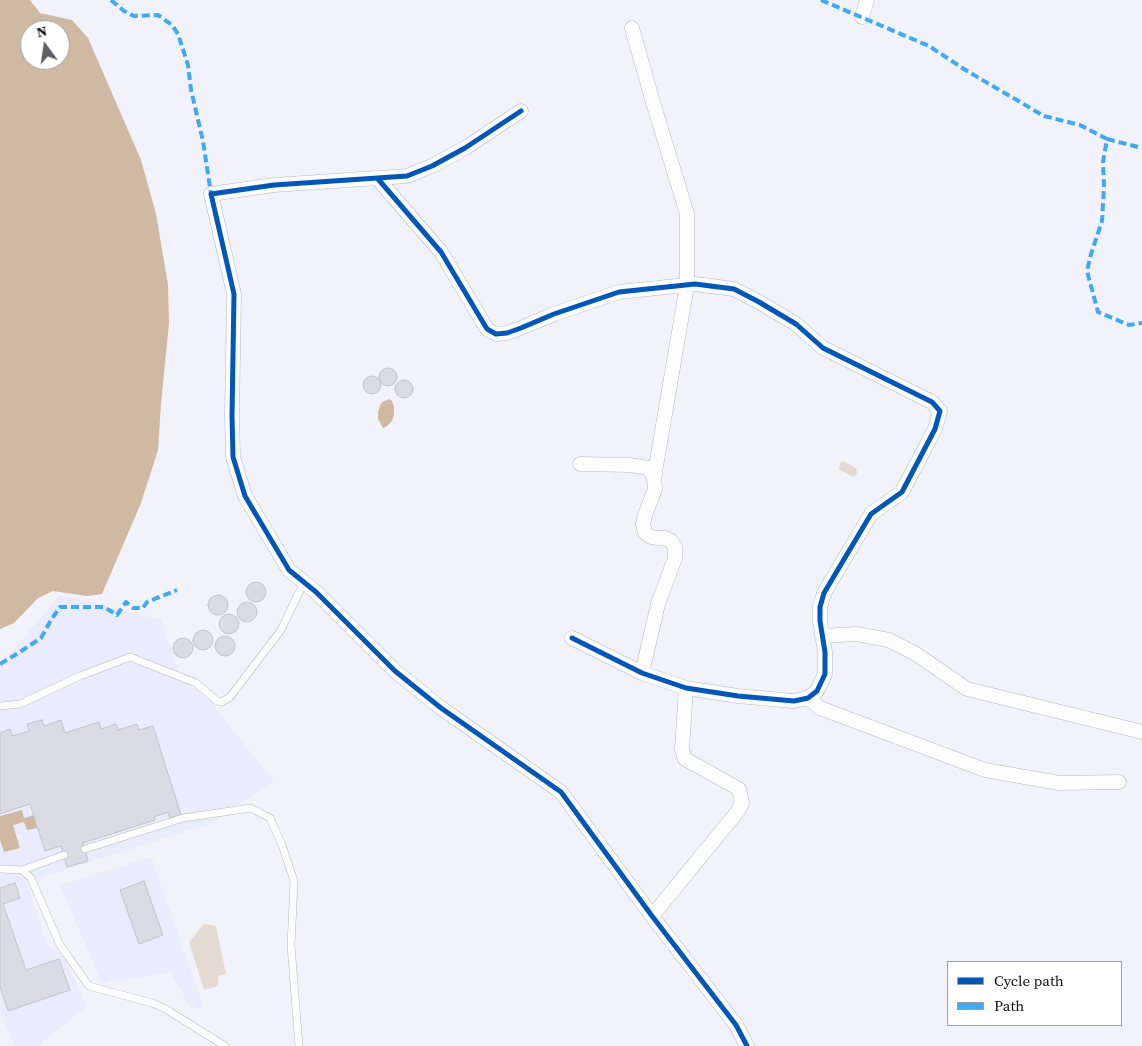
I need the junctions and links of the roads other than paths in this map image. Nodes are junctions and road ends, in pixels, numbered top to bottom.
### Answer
1 (868, 0) edge
2 (862, 17) dead end
3 (632, 28) dead end
4 (521, 111) dead end
5 (378, 179) junction
6 (687, 285) junction
7 (580, 464) dead end
8 (654, 478) junction
9 (304, 582) junction
10 (822, 636) junction
11 (572, 638) dead end
12 (642, 673) junction
13 (686, 688) junction
14 (812, 694) junction
15 (0, 706) edge
16 (1142, 732) edge
17 (1119, 782) dead end
18 (85, 849) dead end
19 (64, 855) dead end
20 (0, 869) edge
21 (22, 870) junction
22 (652, 916) junction
23 (225, 1046) edge
24 (299, 1046) edge
25 (747, 1046) edge

1 - 2 street
3 - 6 street
4 - 5 street
5 - 6 street
5 - 9 street
6 - 8 street
6 - 10 street
7 - 8 street
8 - 12 street
9 - 15 lane
9 - 22 street
10 - 14 street
10 - 16 street
11 - 12 street
12 - 13 street
13 - 14 street
13 - 22 street
14 - 17 street
18 - 24 lane
19 - 21 lane
20 - 21 lane
21 - 23 lane
22 - 25 street

